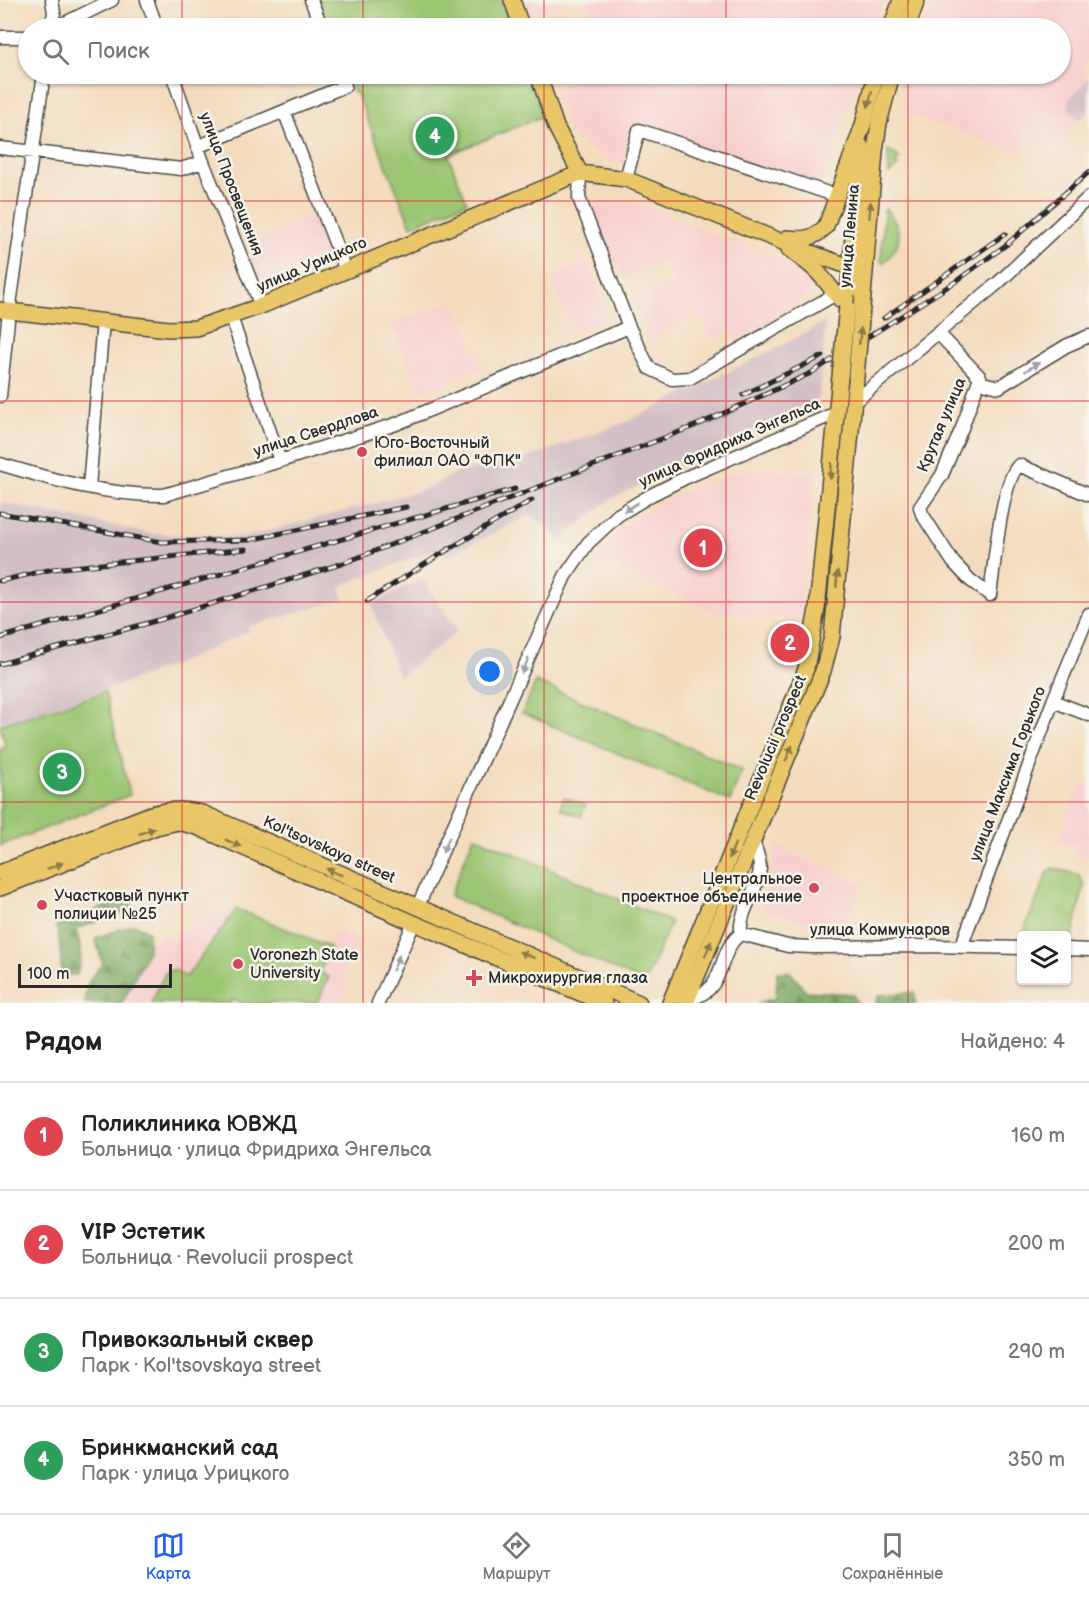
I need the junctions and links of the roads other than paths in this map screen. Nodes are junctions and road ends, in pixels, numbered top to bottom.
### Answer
1 (52, 0) edge
2 (111, 0) edge
3 (147, 0) edge
4 (311, 0) edge
5 (512, 0) edge
6 (901, 0) edge
7 (917, 0) edge
8 (54, 18) edge
9 (74, 18) edge
10 (153, 18) edge
11 (318, 18) edge
12 (518, 18) edge
13 (895, 18) edge
14 (911, 18) edge
15 (0, 37) edge
16 (18, 37) edge
17 (42, 84) edge
18 (175, 84) edge
19 (344, 84) edge
20 (541, 84) edge
21 (874, 84) edge
22 (889, 84) edge
23 (284, 111) junction
24 (864, 125) junction
25 (197, 147) junction
26 (0, 148) edge
27 (32, 152) junction
28 (203, 162) junction
29 (580, 173) junction
30 (626, 179) junction
31 (837, 196) junction
32 (1089, 197) edge
33 (772, 237) junction
34 (857, 268) junction
35 (346, 271) junction
36 (834, 294) junction
37 (261, 306) junction
38 (847, 306) junction
39 (4, 310) edge
40 (231, 317) junction
41 (103, 321) junction
42 (629, 327) junction
43 (939, 334) junction
44 (1089, 336) edge
45 (979, 382) junction
46 (0, 396) edge
47 (854, 402) junction
48 (836, 413) junction
49 (280, 461) junction
50 (0, 464) edge
51 (89, 487) junction
52 (1089, 495) edge
53 (1089, 614) edge
54 (1053, 701) junction
55 (1089, 715) edge
56 (753, 841) junction
57 (0, 873) edge
58 (0, 888) edge
59 (415, 916) junction
60 (741, 934) junction
61 (961, 947) junction
62 (1017, 948) edge
63 (1071, 949) edge
64 (1089, 950) edge
65 (687, 1002) edge
66 (378, 1003) edge
67 (604, 1003) edge
68 (639, 1003) edge
69 (670, 1003) edge

1 - 8 street
2 - 9 street
3 - 10 street
4 - 11 street
5 - 12 main road
6 - 13 main road
7 - 14 main road
15 - 16 street
17 - 27 street
18 - 25 street, улица Просвещения
19 - 23 street
20 - 29 main road
21 -> 24 main road, улица Ленина
34 -> 22 main road, улица Ленина
23 - 25 street
23 - 35 street
24 - 31 main road, улица Ленина
24 - 34 main road, улица Ленина
25 - 28 street, улица Просвещения
26 - 27 street
27 - 28 street
27 - 39 street
28 - 37 street, улица Просвещения
29 - 30 main road
29 - 35 main road, улица Урицкого
29 - 42 street
30 - 31 street
30 - 33 main road
31 - 33 main road, улица Ленина
32 - 43 street
33 - 34 main road
33 - 36 main road
34 - 38 main road, улица Ленина
47 -> 34 main road, улица Ленина, bridge
35 - 37 main road, улица Урицкого
36 - 38 main road
36 - 42 street
37 - 40 main road, улица Урицкого
38 - 48 main road, улица Ленина, bridge
39 - 41 main road, улица Урицкого
39 - 46 street
40 - 41 main road, улица Урицкого
40 - 49 street
41 - 51 street
42 - 49 street, улица Свердлова
43 - 45 street, Крутая улица
43 - 47 street
45 -> 44 street
45 - 52 street, Крутая улица
56 -> 47 main road, Revolucii prospect
48 -> 59 street, улица Фридриха Энгельса
48 -> 69 main road, Revolucii prospect
49 - 51 street, улица Свердлова
50 - 51 street, улица Свердлова
53 - 54 street, улица Максима Горького
54 - 55 street
54 - 61 street, улица Максима Горького
56 - 60 street
65 -> 56 main road, Revolucii prospect
59 -> 57 main road, Kol'tsovskaya street
58 -> 59 main road, Kol'tsovskaya street
66 -> 59 street, улица Фридриха Энгельса
59 - 67 main road, Kol'tsovskaya street
68 -> 59 main road, Kol'tsovskaya street
60 - 61 street, улица Коммунаров
60 - 65 street
61 - 62 street, улица Коммунаров
63 - 64 street

